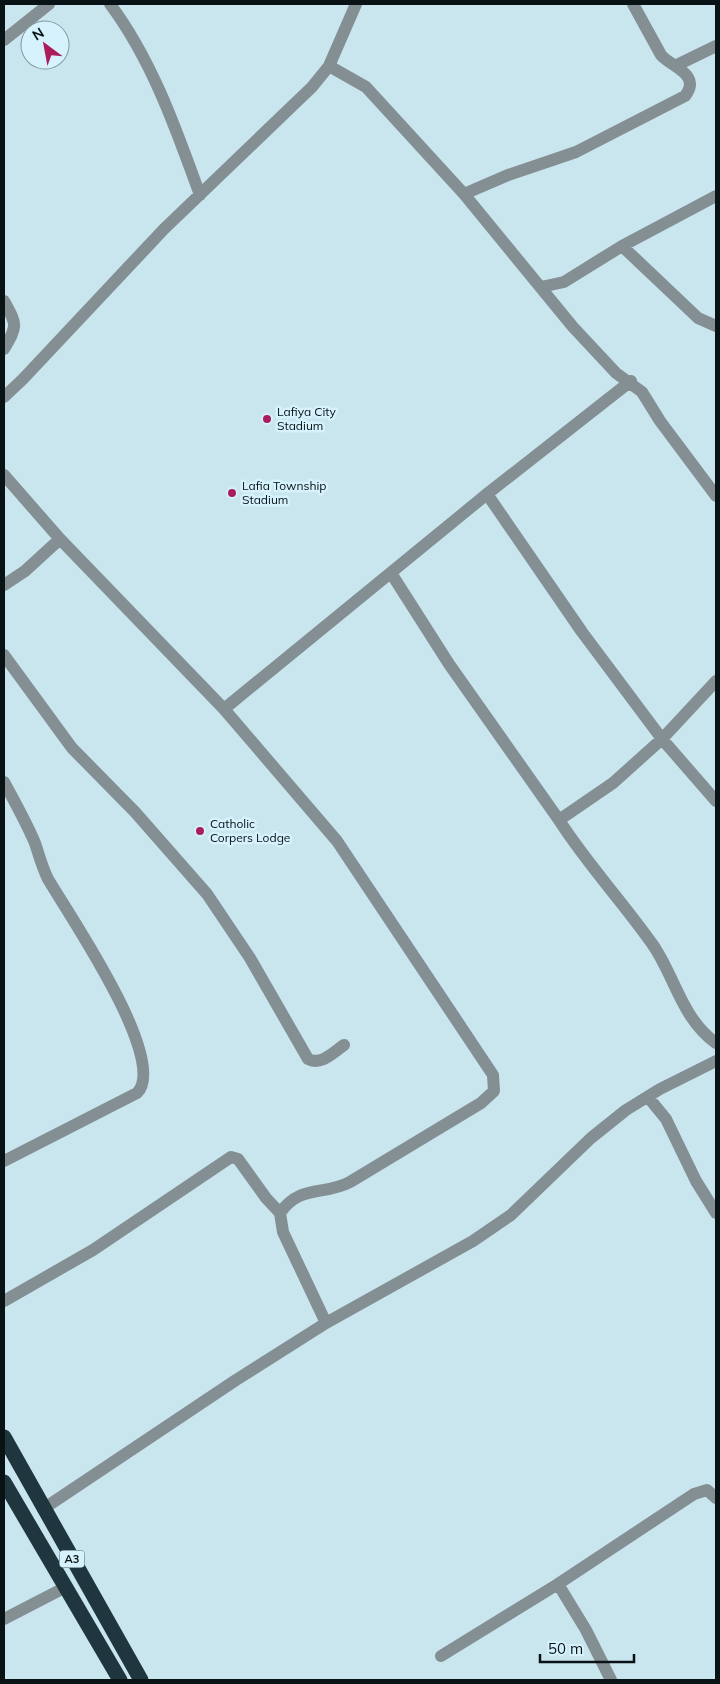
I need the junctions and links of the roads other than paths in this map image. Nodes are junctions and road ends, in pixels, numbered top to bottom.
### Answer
1 (50, 4) edge
2 (110, 4) edge
3 (356, 4) edge
4 (633, 4) edge
5 (4, 40) edge
6 (716, 46) edge
7 (677, 65) junction
8 (329, 66) junction
9 (464, 194) junction
10 (200, 195) junction
11 (716, 196) edge
12 (622, 246) junction
13 (564, 282) junction
14 (541, 287) junction
15 (4, 301) edge
16 (556, 306) junction
17 (716, 326) edge
18 (4, 350) edge
19 (631, 381) junction
20 (4, 397) edge
21 (4, 475) edge
22 (487, 494) junction
23 (716, 496) edge
24 (60, 539) junction
25 (391, 573) junction
26 (4, 585) edge
27 (4, 655) edge
28 (716, 681) edge
29 (224, 709) junction
30 (662, 739) junction
31 (4, 782) edge
32 (716, 801) edge
33 (559, 820) junction
34 (716, 1043) edge
35 (344, 1045) dead end
36 (716, 1061) edge
37 (648, 1097) junction
38 (4, 1162) edge
39 (280, 1212) junction
40 (716, 1213) edge
41 (4, 1301) edge
42 (326, 1324) junction
43 (4, 1438) edge
44 (4, 1482) edge
45 (716, 1498) edge
46 (43, 1509) junction
47 (558, 1584) junction
48 (64, 1588) junction
49 (4, 1619) edge
50 (441, 1656) dead end
51 (120, 1680) edge
52 (141, 1680) edge
53 (611, 1680) edge

1 - 5 street
2 - 10 street
3 - 8 street
4 - 7 street
6 - 7 street
7 - 9 street
8 - 9 street
8 - 10 street
9 - 14 street
10 - 20 street
11 - 12 street
12 - 13 street
12 - 17 street
13 - 14 street
13 - 16 street
14 - 16 street
15 - 18 street
16 - 19 street
19 - 22 street
19 - 23 street
21 - 24 street
22 - 25 street
22 - 30 street
24 - 26 street
24 - 29 street
25 - 29 street
25 - 33 street
27 - 35 street
28 - 30 street
29 - 39 street
30 - 32 street
30 - 33 street
31 - 38 street
33 - 34 street
36 - 37 street
37 - 40 street
37 - 42 street
39 - 41 street
39 - 42 street
42 - 46 street
43 - 46 highway, A3
44 - 48 highway, A3
45 - 47 street
46 - 52 highway, A3
47 - 50 street
47 - 53 street
48 - 49 street
48 - 51 highway, A3

